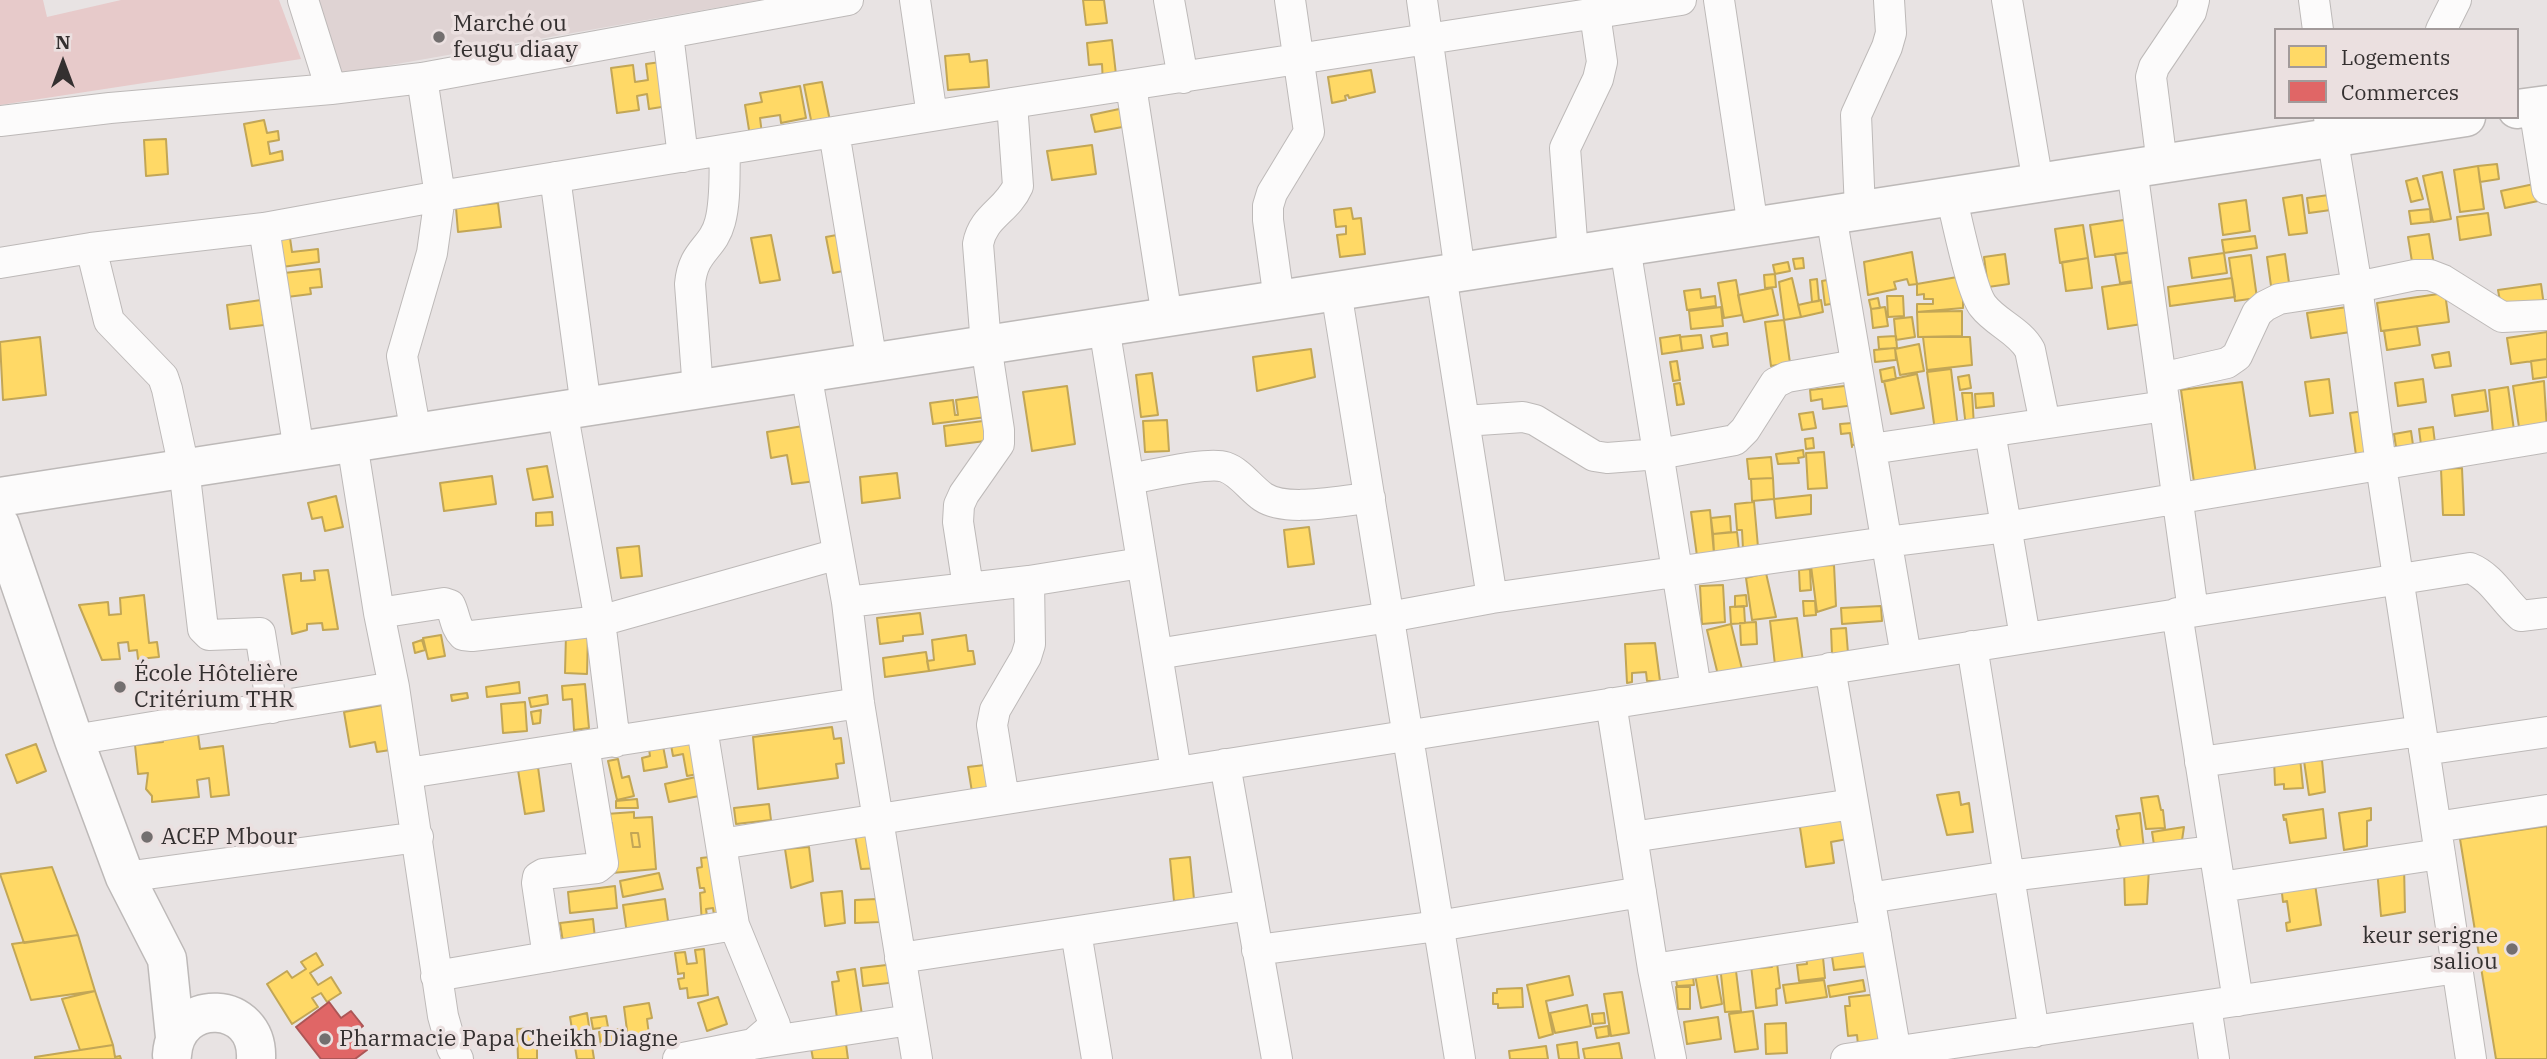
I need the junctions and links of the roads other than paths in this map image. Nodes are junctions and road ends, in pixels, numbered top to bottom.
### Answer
1 (303, 0) edge
2 (848, 0) edge
3 (915, 0) edge
4 (1169, 0) edge
5 (1290, 0) edge
6 (1422, 0) edge
7 (1681, 0) edge
8 (1718, 0) edge
9 (1889, 0) edge
10 (2007, 0) edge
11 (2194, 0) edge
12 (2315, 0) edge
13 (2456, 0) edge
14 (785, 5) edge
15 (1595, 14) junction
16 (2318, 28) edge
17 (2442, 28) edge
18 (668, 34) junction
19 (1427, 40) junction
20 (1299, 59) junction
21 (422, 78) junction
22 (1183, 78) junction
23 (1131, 86) junction
24 (331, 89) junction
25 (1012, 103) junction
26 (2533, 107) edge
27 (932, 116) junction
28 (2440, 119) edge
29 (0, 121) edge
30 (2331, 127) edge
31 (834, 132) junction
32 (725, 151) junction
33 (683, 157) junction
34 (2147, 166) junction
35 (555, 177) junction
36 (2038, 183) junction
37 (2547, 189) edge
38 (440, 196) junction
39 (1951, 196) junction
40 (1845, 213) junction
41 (1753, 227) junction
42 (264, 228) junction
43 (1625, 247) junction
44 (91, 248) junction
45 (1573, 254) junction
46 (0, 263) edge
47 (1451, 274) junction
48 (2357, 287) junction
49 (1336, 291) junction
50 (1279, 300) junction
51 (2547, 315) edge
52 (1167, 317) junction
53 (1104, 327) junction
54 (986, 345) junction
55 (872, 363) junction
56 (1856, 365) junction
57 (806, 373) junction
58 (698, 390) junction
59 (2163, 392) junction
60 (574, 409) junction
61 (1464, 421) junction
62 (2045, 424) junction
63 (1990, 432) junction
64 (416, 433) junction
65 (2547, 437) edge
66 (352, 443) junction
67 (1871, 449) junction
68 (299, 451) junction
69 (1658, 454) junction
70 (2381, 465) junction
71 (184, 468) junction
72 (1129, 479) junction
73 (0, 497) edge
74 (1370, 498) junction
75 (2178, 499) junction
76 (0, 525) edge
77 (2006, 527) junction
78 (1885, 542) junction
79 (838, 554) junction
80 (1141, 563) junction
81 (1677, 572) junction
82 (2398, 578) junction
83 (1029, 581) junction
84 (968, 587) junction
85 (1492, 598) junction
86 (847, 602) junction
87 (2185, 612) junction
88 (379, 613) junction
89 (2547, 613) edge
90 (1389, 617) junction
91 (600, 621) junction
92 (2025, 637) junction
93 (1972, 646) junction
94 (1157, 654) junction
95 (1906, 656) junction
96 (1830, 668) junction
97 (394, 687) junction
98 (1696, 689) junction
99 (859, 703) junction
100 (1611, 703) junction
101 (272, 708) junction
102 (702, 728) junction
103 (2547, 732) edge
104 (1407, 735) junction
105 (74, 740) junction
106 (2423, 740) junction
107 (615, 742) junction
108 (584, 746) junction
109 (2200, 762) junction
110 (1225, 764) junction
111 (1176, 771) junction
112 (408, 773) junction
113 (1004, 799) junction
114 (1853, 804) junction
115 (2547, 810) edge
116 (878, 819) junction
117 (418, 837) junction
118 (1632, 837) junction
119 (2438, 841) junction
120 (721, 844) junction
121 (2214, 851) junction
122 (2009, 876) junction
123 (125, 877) junction
124 (2220, 887) junction
125 (1641, 892) junction
126 (1869, 898) junction
127 (1250, 905) junction
128 (734, 925) junction
129 (1438, 926) junction
130 (1076, 932) junction
131 (1876, 935) junction
132 (1257, 950) junction
133 (548, 957) junction
134 (900, 958) junction
135 (167, 959) junction
136 (2457, 968) junction
137 (1653, 969) junction
138 (436, 976) junction
139 (2238, 1001) junction
140 (2206, 1006) junction
141 (227, 1014) junction
142 (910, 1020) junction
143 (2034, 1032) junction
144 (753, 1044) junction
145 (174, 1048) edge
146 (1897, 1056) edge
147 (258, 1057) edge
148 (458, 1059) edge
149 (678, 1059) edge
150 (917, 1059) edge
151 (1097, 1059) edge
152 (1277, 1059) edge
153 (1460, 1059) edge
154 (1671, 1059) edge
155 (1846, 1059) edge
156 (2214, 1059) edge
157 (2471, 1059) edge

1 - 24 street
2 - 14 street
3 - 27 street
4 - 22 street
5 - 20 street
6 - 19 street
7 - 15 street
8 - 41 street
9 - 40 street
10 - 36 street
11 - 34 street
12 - 16 street
13 - 17 street
14 - 18 street
15 - 19 street
15 - 45 street
18 - 21 street
18 - 33 street
19 - 20 street
19 - 47 street
20 - 22 street
20 - 50 street
21 - 24 street
21 - 38 street
22 - 23 street
23 - 25 street
23 - 52 street
24 - 29 street
25 - 27 street
25 - 54 street
26 - 37 street
27 - 31 street
28 - 30 main road
30 - 34 main road
30 - 48 street
31 - 32 street
31 - 55 street
32 - 33 street
32 - 58 street
33 - 35 street
34 - 36 main road
34 - 59 street
35 - 38 street
35 - 60 street
36 - 39 main road
38 - 42 street
38 - 64 street
39 - 40 main road
39 - 62 street
40 - 41 main road
40 - 56 street
41 - 43 main road
42 - 44 street
42 - 68 street
43 - 45 main road
43 - 69 street
44 - 46 street
44 - 71 street
45 - 47 main road
47 - 49 main road
47 - 61 street
48 - 51 street
48 - 59 street
48 - 70 street
49 - 50 main road
49 - 74 street
50 - 52 main road
52 - 53 main road
53 - 54 main road
53 - 72 street
54 - 55 main road
54 - 84 street
55 - 57 main road
56 - 67 street
56 - 69 street
57 - 58 main road
57 - 79 street
58 - 60 main road
59 - 62 street
59 - 75 street
60 - 64 main road
60 - 91 street
61 - 69 street
61 - 85 street
62 - 63 street
63 - 67 street
63 - 77 street
64 - 66 main road
65 - 70 street
66 - 68 main road
66 - 88 street
67 - 78 street
68 - 71 main road
69 - 81 street
70 - 75 street
70 - 82 street
71 - 73 main road
71 - 101 street
72 - 74 street
72 - 80 street
74 - 90 street
75 - 77 street
75 - 87 street
76 - 105 main road
77 - 78 street
77 - 92 street
78 - 81 street
78 - 95 street
79 - 86 street
79 - 91 street
80 - 83 street
80 - 94 street
81 - 85 street
81 - 98 street
82 - 87 street
82 - 89 street
82 - 106 street
83 - 84 street
83 - 113 street
84 - 86 street
85 - 90 street
86 - 99 street
87 - 92 street
87 - 109 street
88 - 91 street
88 - 97 street
90 - 94 street
90 - 104 street
91 - 107 street
92 - 93 street
93 - 95 street
93 - 122 street
94 - 111 street
95 - 96 street
96 - 98 street
96 - 114 street
97 - 101 street
97 - 112 street
98 - 100 street
99 - 102 street
99 - 116 street
100 - 104 street
100 - 118 street
101 - 105 street
102 - 107 street
102 - 120 street
103 - 106 street
104 - 110 street
104 - 129 street
105 - 123 main road
106 - 109 street
106 - 119 street
107 - 108 street
108 - 112 street
108 - 133 street
109 - 121 street
110 - 111 street
110 - 127 street
111 - 113 street
112 - 117 street
113 - 116 street
114 - 118 street
114 - 126 street
115 - 119 street
116 - 120 street
116 - 134 street
117 - 123 street
117 - 138 street
118 - 125 street
119 - 124 street
119 - 136 street
120 - 128 street
121 - 122 street
121 - 124 street
122 - 126 street
122 - 143 street
123 - 135 main road
124 - 139 street
125 - 129 street
125 - 137 street
126 - 131 street
127 - 130 street
127 - 132 street
128 - 133 street
128 - 144 street
129 - 132 street
129 - 153 street
130 - 134 street
130 - 151 street
131 - 137 street
131 - 146 street
132 - 152 street
133 - 138 street
134 - 142 street
135 - 141 main road
135 - 145 main road
136 - 139 street
136 - 157 street
137 - 154 street
138 - 148 street
139 - 140 street
140 - 143 street
140 - 156 street
141 - 145 main road
141 - 147 main road
142 - 144 street
142 - 150 street
143 - 146 street
144 - 149 street
146 - 155 street

